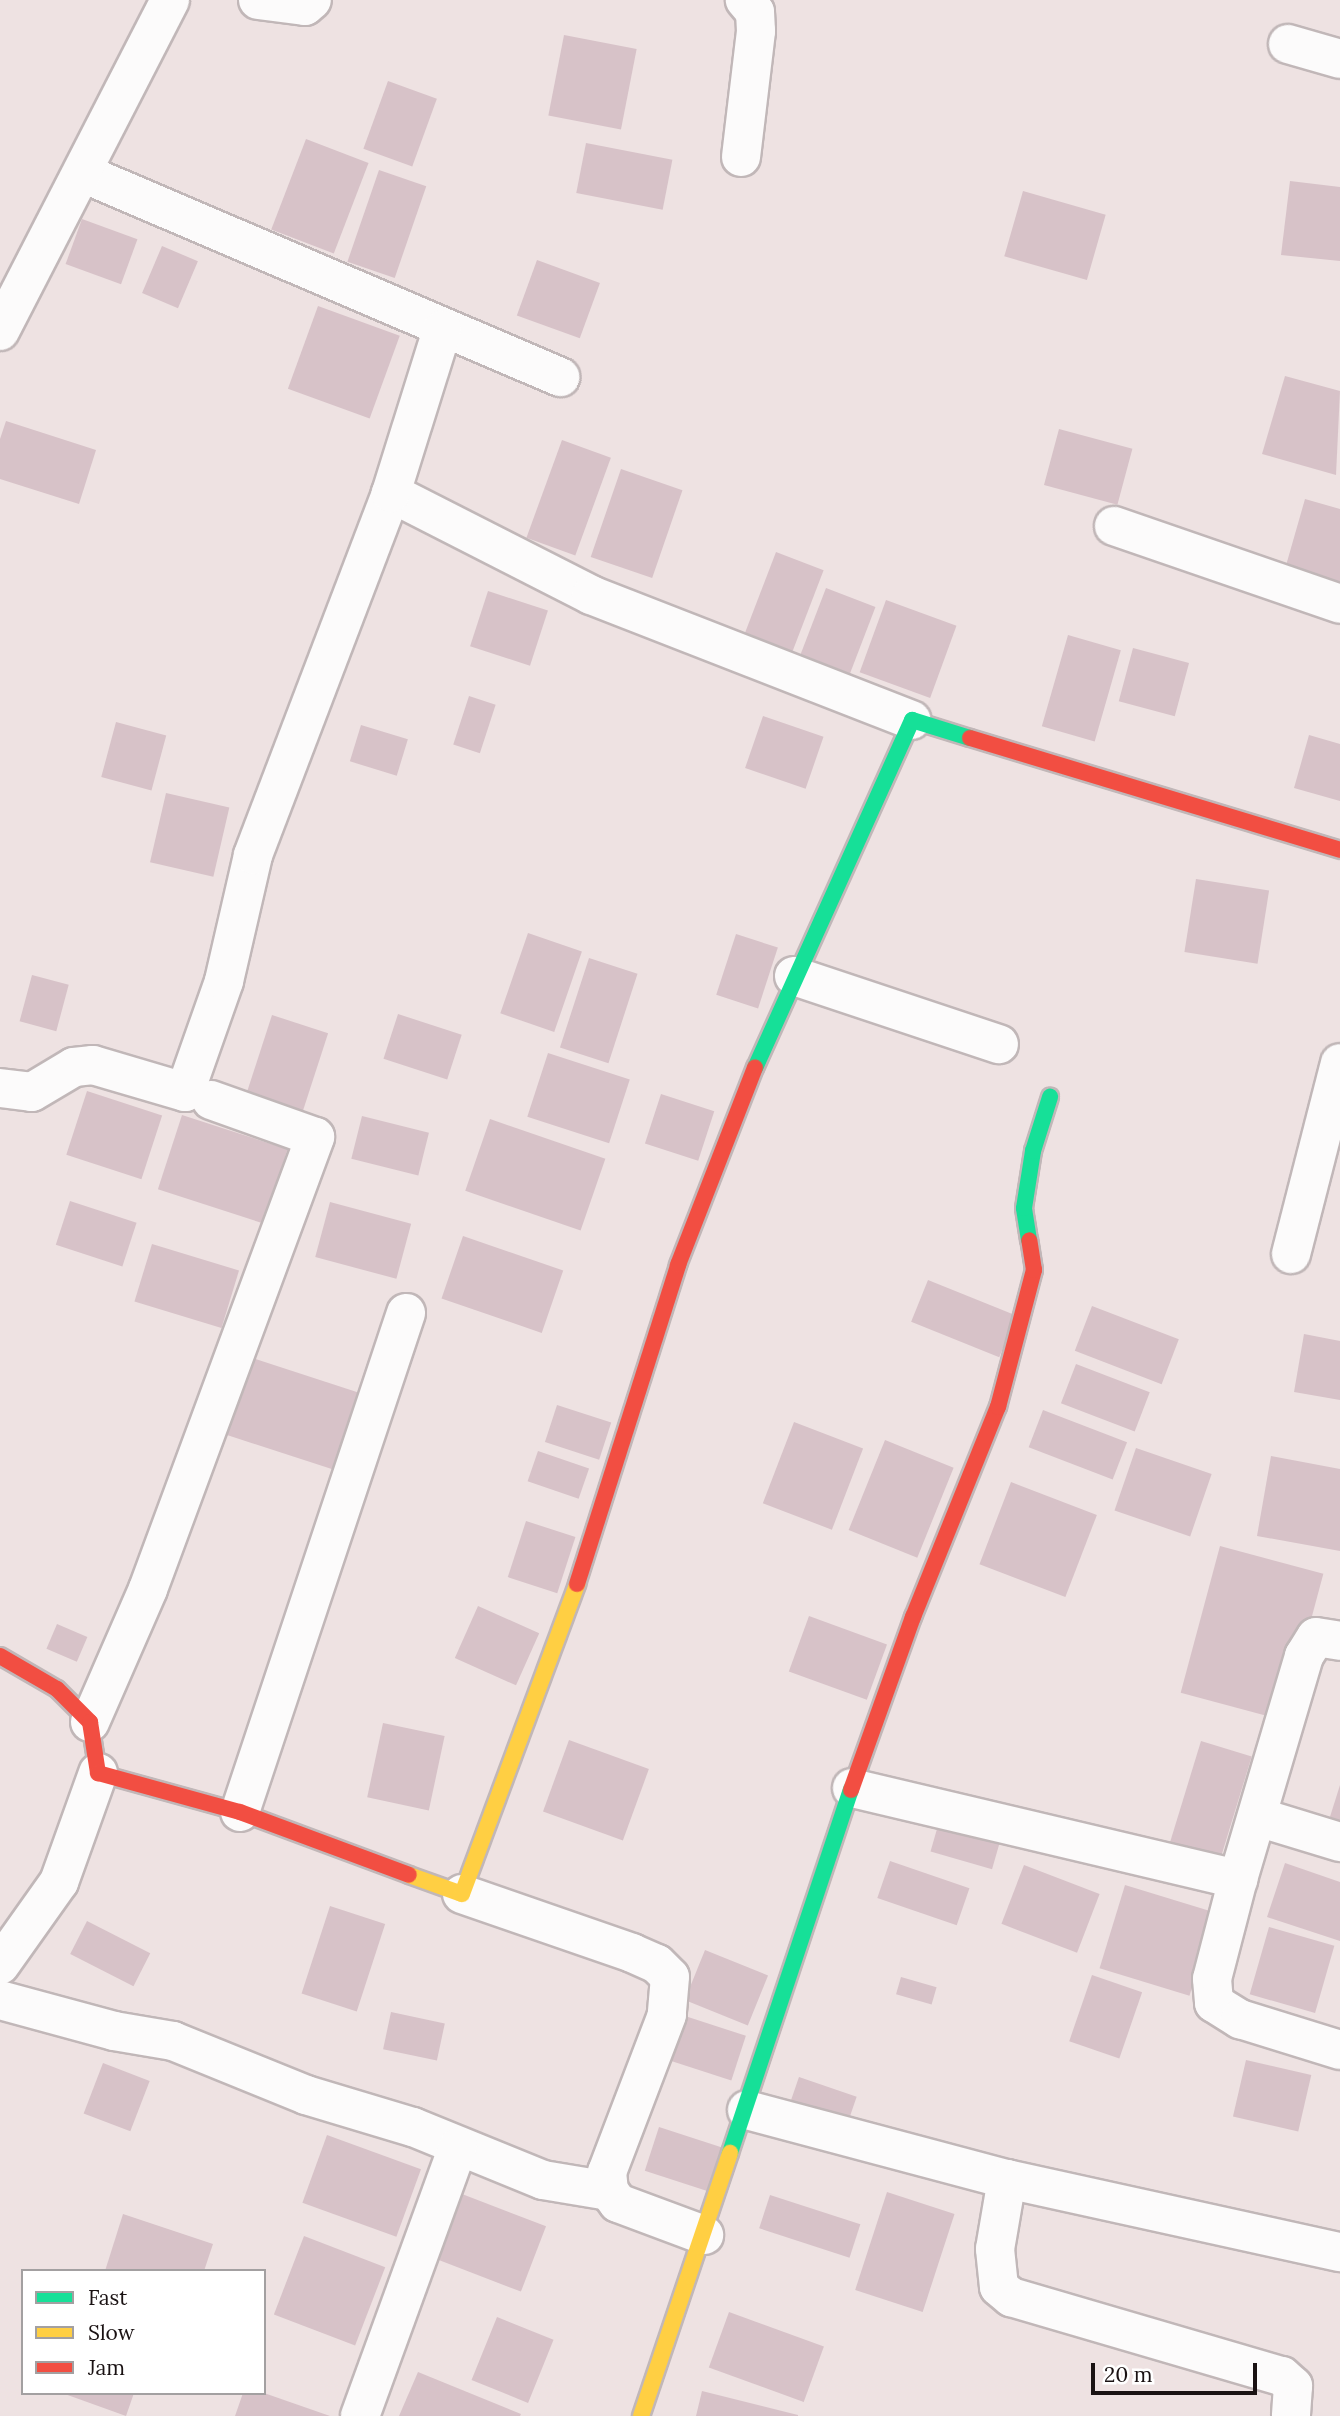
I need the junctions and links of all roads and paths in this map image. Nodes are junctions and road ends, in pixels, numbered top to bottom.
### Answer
1 (170, 0) edge
2 (258, 0) edge
3 (312, 0) edge
4 (745, 0) edge
5 (1288, 44) dead end
6 (1340, 59) edge
7 (741, 157) dead end
8 (85, 174) junction
9 (442, 330) junction
10 (0, 331) edge
11 (560, 377) dead end
12 (391, 494) junction
13 (1114, 526) dead end
14 (1340, 604) edge
15 (912, 720) junction
16 (1340, 850) edge
17 (794, 976) junction
18 (999, 1044) dead end
19 (1340, 1063) edge
20 (0, 1088) edge
21 (1051, 1097) dead end
22 (211, 1100) dead end
23 (1291, 1254) dead end
24 (406, 1313) dead end
25 (1340, 1641) edge
26 (0, 1656) edge
27 (90, 1722) junction
28 (98, 1773) junction
29 (852, 1788) junction
30 (240, 1812) junction
31 (1258, 1817) junction
32 (1340, 1842) edge
33 (1238, 1879) junction
34 (462, 1894) junction
35 (0, 1965) edge
36 (0, 2000) edge
37 (1340, 2050) edge
38 (747, 2110) junction
39 (458, 2147) junction
40 (1007, 2179) junction
41 (609, 2191) junction
42 (704, 2235) junction
43 (1340, 2252) edge
44 (360, 2416) edge
45 (640, 2416) edge
46 (1290, 2416) edge

1 - 8 street
2 - 3 street
4 - 7 street
5 - 6 street
8 - 9 street
8 - 10 street
9 - 11 street
9 - 12 street
12 - 15 street
12 - 20 street
13 - 14 street
15 - 16 street
15 - 17 street
17 - 18 street
17 - 34 street
19 - 23 street
21 - 29 street
22 - 27 street
24 - 30 street
25 - 31 street
26 - 27 street
27 - 28 street
28 - 30 street
28 - 35 street
29 - 33 street
29 - 38 street
30 - 34 street
31 - 32 street
31 - 33 street
33 - 37 street
34 - 41 street
36 - 39 street
38 - 40 street
38 - 42 street
39 - 41 street
39 - 44 street
40 - 43 street
40 - 46 street
41 - 42 street
42 - 45 street

